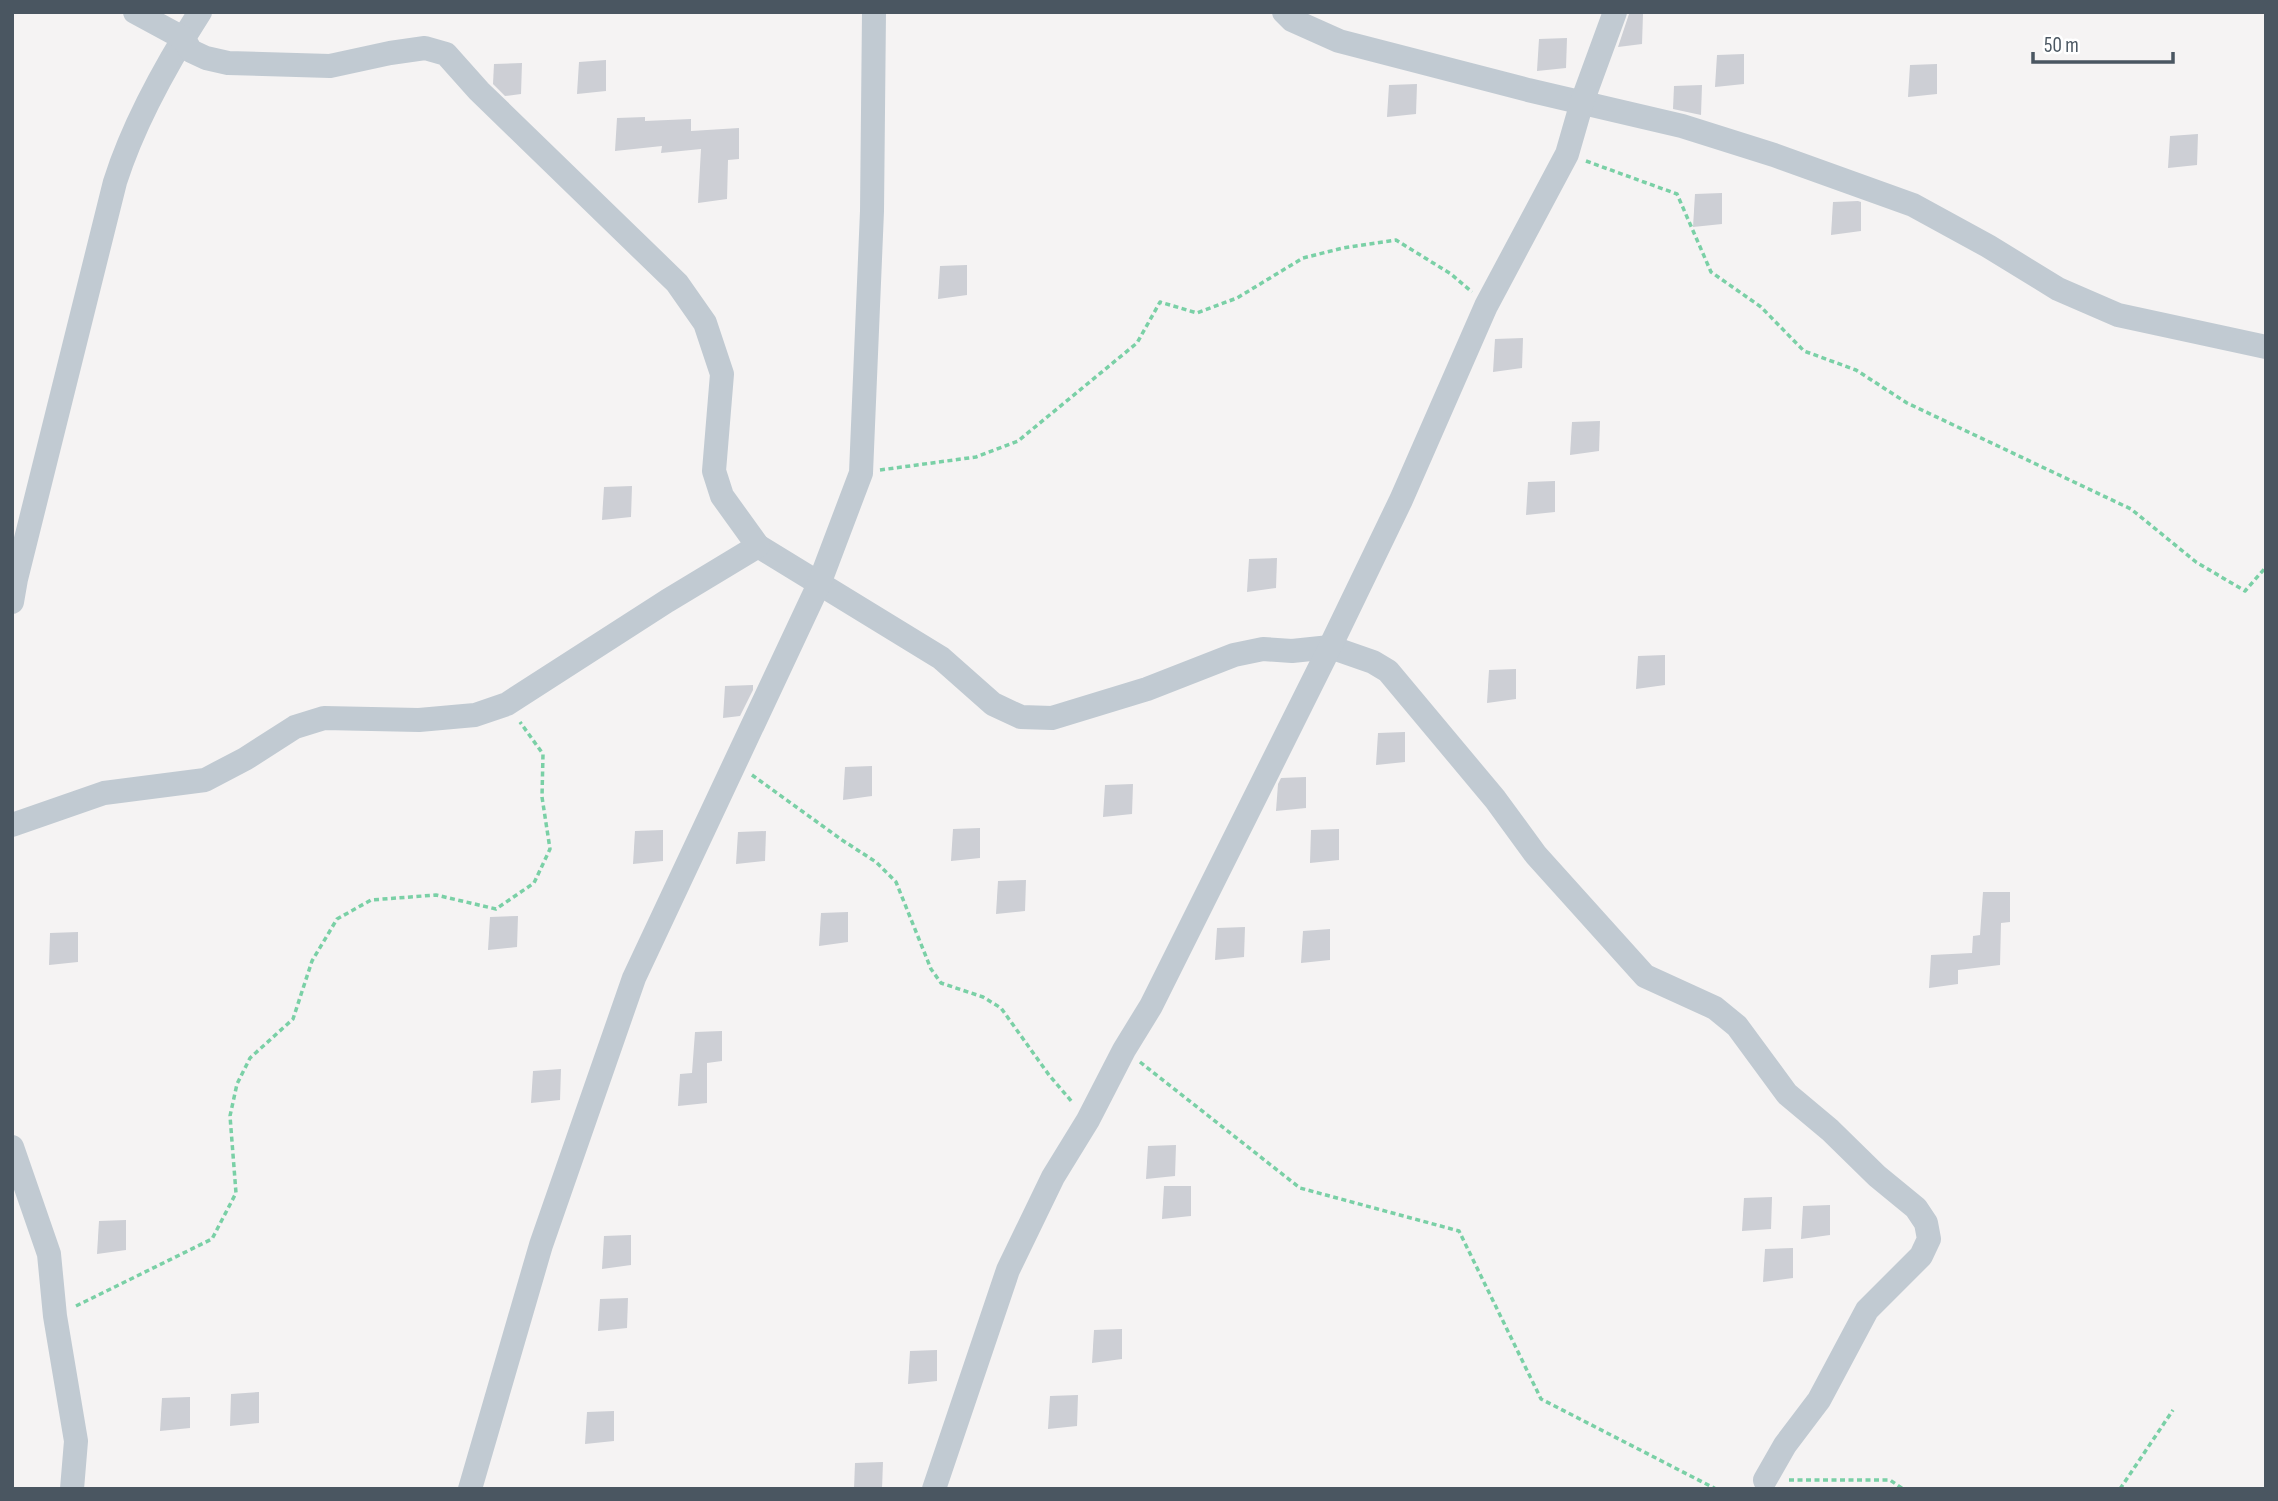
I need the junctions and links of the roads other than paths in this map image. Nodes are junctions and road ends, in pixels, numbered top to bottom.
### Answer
1 (135, 12) edge
2 (200, 12) edge
3 (874, 12) edge
4 (1284, 12) edge
5 (1615, 12) edge
6 (183, 38) junction
7 (1582, 102) junction
8 (2266, 346) edge
9 (758, 547) junction
10 (820, 584) junction
11 (12, 602) edge
12 (1330, 647) junction
13 (12, 825) edge
14 (12, 1147) edge
15 (1765, 1480) road end
16 (72, 1489) edge
17 (470, 1489) edge
18 (934, 1489) edge

1 - 6 street
2 - 6 street
3 - 10 street
4 - 7 street
5 - 7 street
6 - 9 street
6 - 11 street
7 - 8 street
7 - 12 street
9 - 10 street
9 - 13 street
10 - 12 street
10 - 17 street
12 - 15 street
12 - 18 street
14 - 16 street

